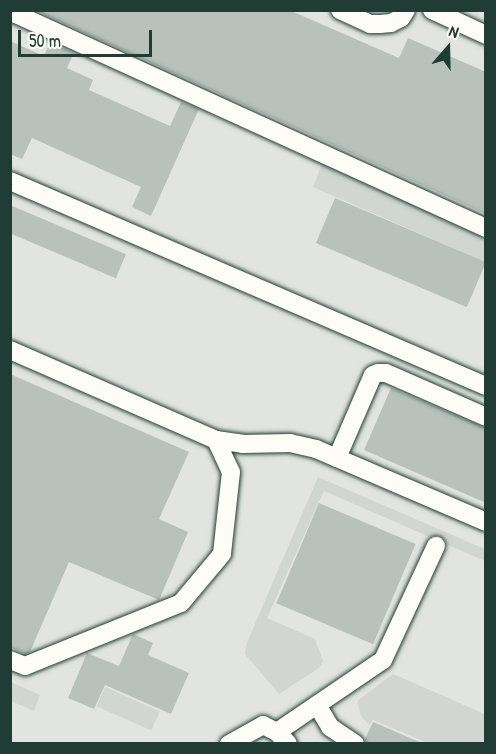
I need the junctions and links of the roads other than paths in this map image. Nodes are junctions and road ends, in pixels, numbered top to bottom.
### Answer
1 (12, 10) edge
2 (340, 10) edge
3 (406, 10) edge
4 (432, 10) edge
5 (486, 35) edge
6 (10, 181) edge
7 (486, 228) edge
8 (10, 350) edge
9 (486, 386) edge
10 (486, 417) edge
11 (216, 440) junction
12 (337, 458) junction
13 (486, 522) edge
14 (436, 546) dead end
15 (10, 660) edge
16 (317, 705) junction
17 (276, 733) edge
18 (229, 744) edge
19 (355, 744) edge

1 - 7 street
2 - 3 street
4 - 5 street
6 - 9 street
8 - 11 street
10 - 12 street
11 - 12 street
11 - 15 street
12 - 13 street
14 - 16 street
16 - 17 street
16 - 19 street
17 - 18 street

